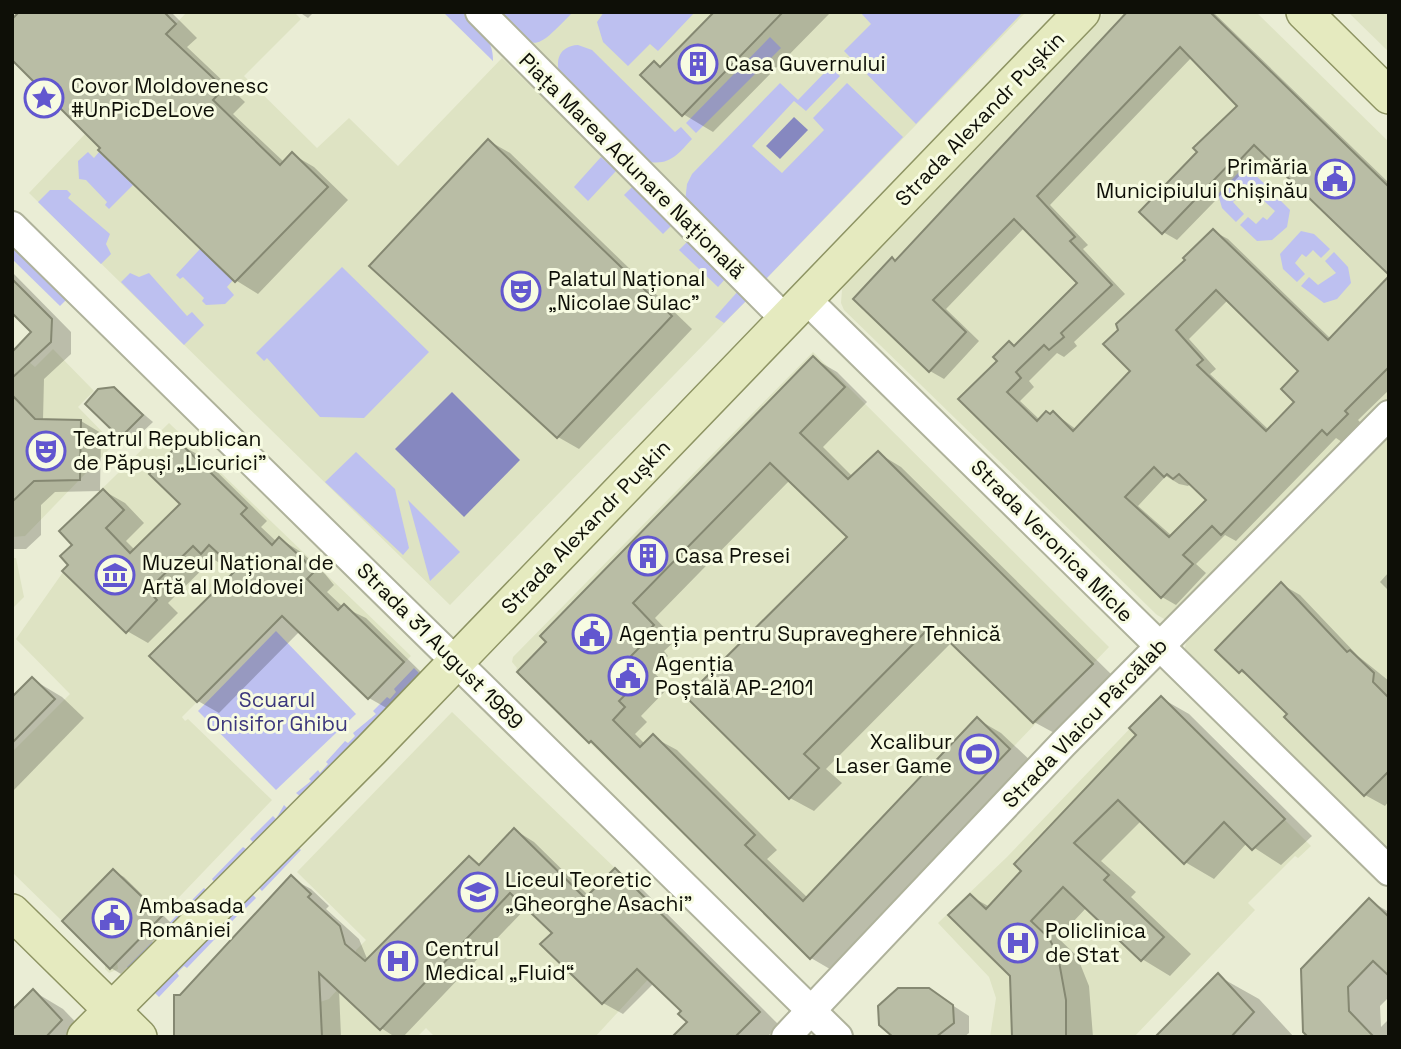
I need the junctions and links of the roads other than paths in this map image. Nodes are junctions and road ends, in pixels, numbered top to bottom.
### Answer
1 (480, 12) edge
2 (1082, 12) edge
3 (1304, 12) edge
4 (1389, 96) edge
5 (12, 226) edge
6 (795, 309) junction
7 (1389, 415) edge
8 (1159, 647) junction
9 (458, 661) junction
10 (1389, 871) edge
11 (12, 912) edge
12 (811, 1009) junction
13 (113, 1010) junction
14 (85, 1037) edge
15 (139, 1037) edge
16 (786, 1037) edge
17 (838, 1037) edge

1 - 6 street, Piața Marea Adunare Națională
2 - 6 main road, Strada Alexandr Pușkin
3 - 4 main road
5 - 9 street, Strada 31 August 1989
6 - 8 street, Strada Veronica Micle
6 - 9 main road, Strada Alexandr Pușkin
7 - 8 street, Strada Vlaicu Pârcălab
8 - 10 street, Strada Veronica Micle
8 - 12 street, Strada Vlaicu Pârcălab
9 - 12 street, Strada 31 August 1989
9 - 13 main road, Strada Alexandr Pușkin
11 - 13 main road
12 - 16 street, Strada Vlaicu Pârcălab
12 - 17 street, Strada 31 August 1989
13 - 14 main road, Strada Alexandr Pușkin
13 - 15 main road

